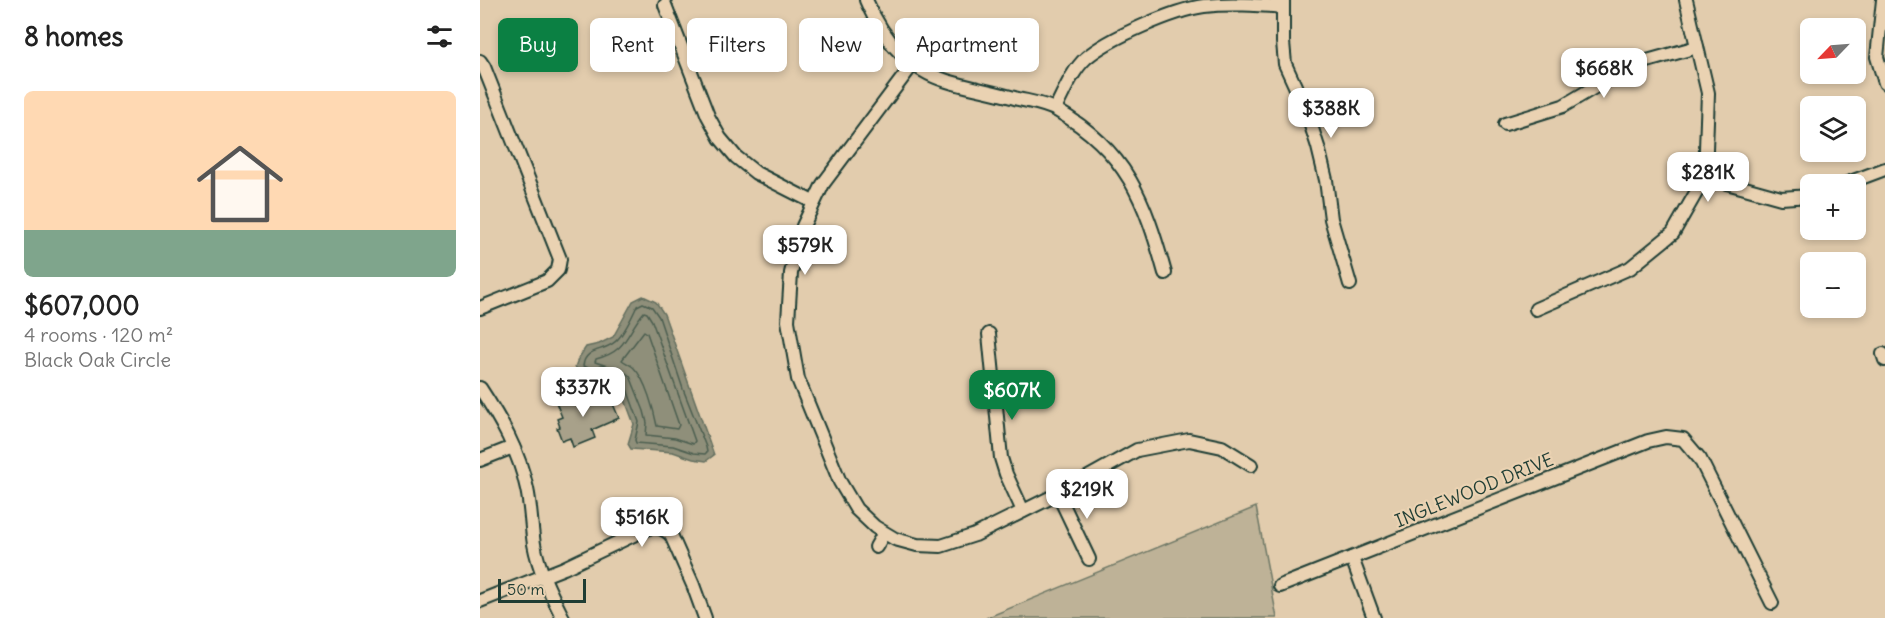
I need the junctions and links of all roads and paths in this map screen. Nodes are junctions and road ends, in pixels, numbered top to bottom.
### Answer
1 (866, 0) edge
2 (1686, 0) edge
3 (1882, 0) edge
4 (1283, 3) edge
5 (665, 5) dead end
6 (1697, 47) junction
7 (895, 49) edge
8 (480, 61) edge
9 (907, 72) edge
10 (928, 72) edge
11 (1885, 83) edge
12 (1055, 109) junction
13 (1505, 124) dead end
14 (1885, 169) edge
15 (1866, 176) edge
16 (1705, 177) junction
17 (1800, 197) edge
18 (813, 202) junction
19 (1165, 273) dead end
20 (1350, 284) dead end
21 (480, 308) edge
22 (1536, 309) dead end
23 (989, 334) dead end
24 (480, 388) edge
25 (513, 447) junction
26 (480, 460) edge
27 (1251, 465) dead end
28 (1058, 494) junction
29 (1023, 511) junction
30 (885, 533) junction
31 (876, 547) dead end
32 (1352, 558) junction
33 (1089, 559) dead end
34 (543, 576) junction
35 (1280, 586) dead end
36 (480, 601) edge
37 (1772, 603) dead end
38 (562, 618) edge
39 (705, 618) edge
40 (1374, 618) edge

1 - 7 street
2 - 6 street
3 - 11 street
4 - 12 street
4 - 20 street
5 - 18 street
6 - 13 street
6 - 16 street
8 - 21 street
9 - 18 street
10 - 12 street
12 - 19 street
14 - 15 street
16 - 17 street
16 - 22 street
18 - 30 street
23 - 29 street
24 - 25 street
25 - 26 street
25 - 34 street
27 - 28 street
28 - 29 street
28 - 33 street
29 - 30 street
30 - 31 street
32 - 35 street, INGLEWOOD DRIVE
32 - 37 street, INGLEWOOD DRIVE
32 - 40 street
34 - 36 street
34 - 38 street
34 - 39 street

